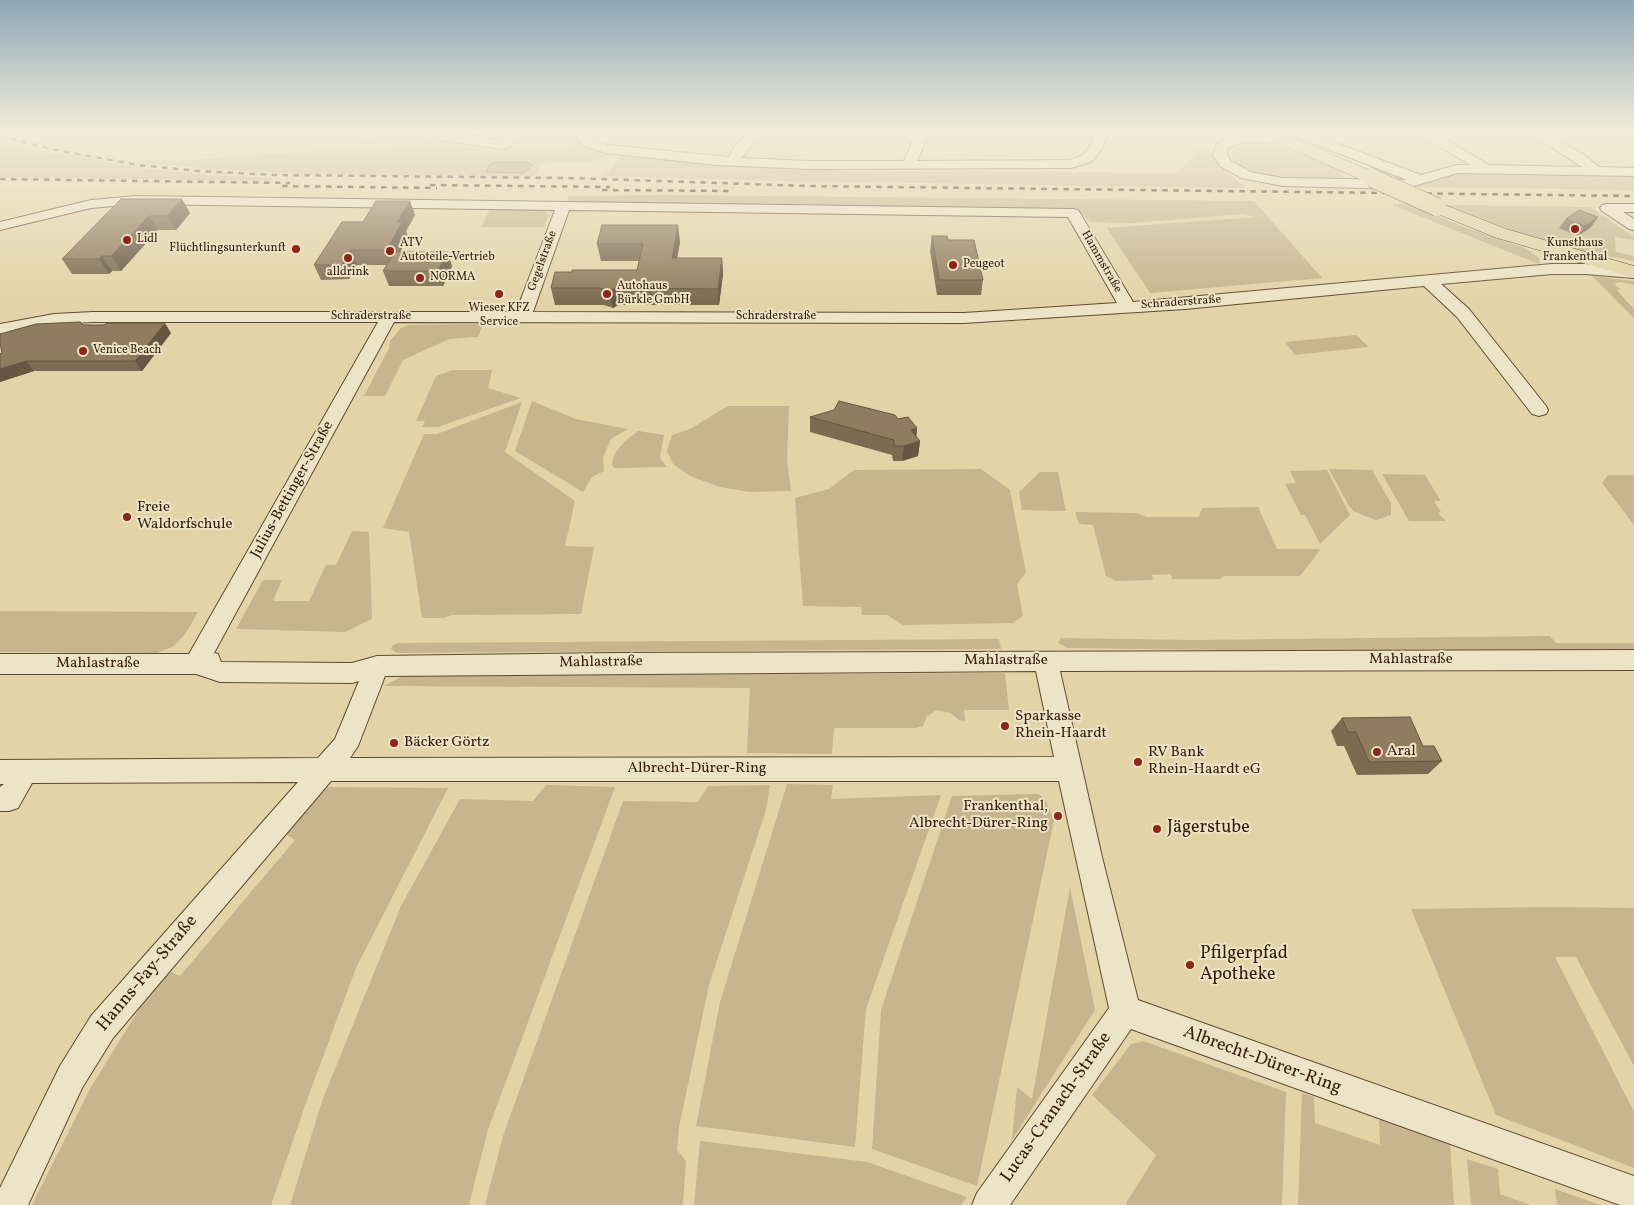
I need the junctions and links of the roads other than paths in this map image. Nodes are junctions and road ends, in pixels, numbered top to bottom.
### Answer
1 (1397, 189) edge
2 (564, 205) junction
3 (1634, 208) edge
4 (0, 226) edge
5 (1634, 226) edge
6 (1548, 248) junction
7 (1552, 270) junction
8 (1634, 272) edge
9 (1429, 282) junction
10 (1127, 308) junction
11 (389, 317) junction
12 (523, 317) junction
13 (0, 329) edge
14 (1539, 410) dead end
15 (1634, 660) edge
16 (1046, 661) junction
17 (0, 664) edge
18 (196, 664) junction
19 (378, 666) junction
20 (1068, 769) junction
21 (326, 770) junction
22 (13, 772) edge
23 (0, 799) edge
24 (1125, 1010) junction
25 (1634, 1193) edge
26 (10, 1205) edge
27 (988, 1205) edge

1 - 6 main road, bridge
2 - 4 street, Hammstraße
2 - 10 street, Hammstraße
2 - 12 street, Gegelstraße
3 - 5 street
6 - 7 street
6 - 8 main road
7 - 8 street, Schraderstraße
7 - 9 street, Schraderstraße
9 - 10 street, Schraderstraße
9 - 14 street
10 - 12 street, Schraderstraße
11 - 12 street, Schraderstraße
11 - 13 street, Schraderstraße
11 - 18 street, Julius-Bettinger-Straße
15 - 16 street, Mahlastraße
16 - 19 street, Mahlastraße
16 - 20 street
17 - 18 street, Mahlastraße
18 - 19 street, Mahlastraße
19 - 21 street, Hanns-Fay-Straße
20 - 21 street, Albrecht-Dürer-Ring
20 - 24 street
21 - 22 street
21 - 26 street, Hanns-Fay-Straße
22 - 23 street
24 - 25 street, Albrecht-Dürer-Ring
24 - 27 street, Lucas-Cranach-Straße

